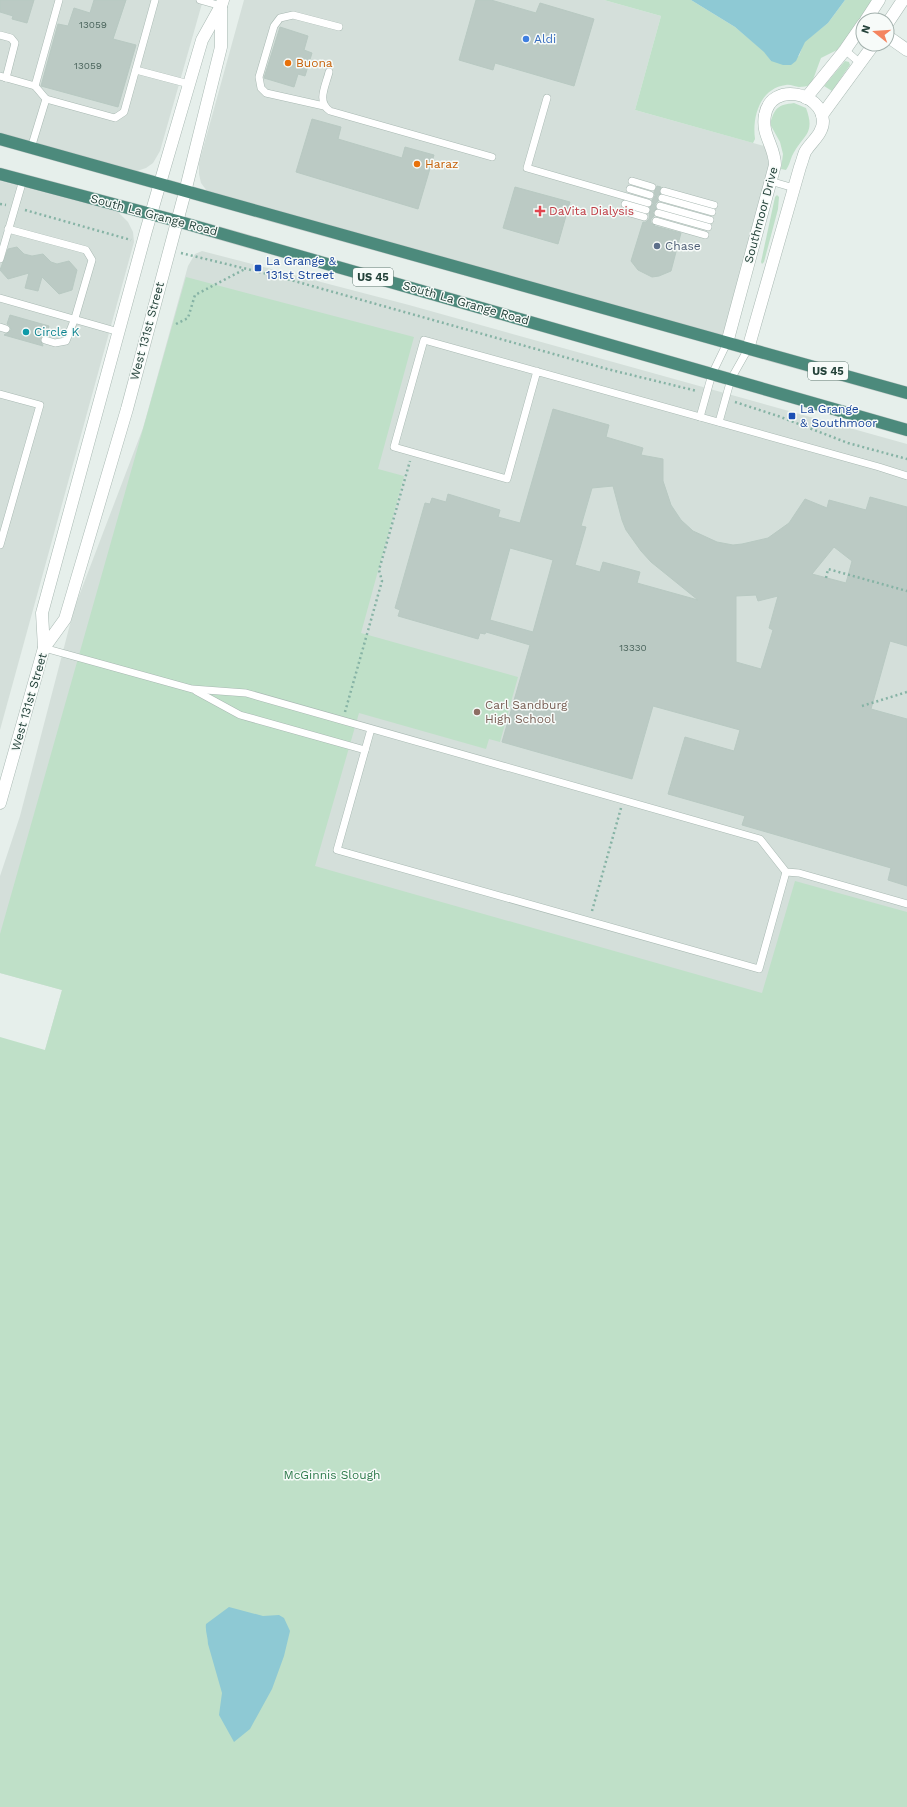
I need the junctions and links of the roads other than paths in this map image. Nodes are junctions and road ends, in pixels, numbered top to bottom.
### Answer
1 (59, 0) edge
2 (155, 0) edge
3 (200, 0) edge
4 (879, 0) edge
5 (903, 0) edge
6 (222, 3) edge
7 (871, 12) edge
8 (895, 12) edge
9 (339, 27) dead end
10 (0, 35) edge
11 (855, 36) edge
12 (895, 42) edge
13 (845, 50) junction
14 (907, 50) edge
15 (868, 52) edge
16 (860, 63) junction
17 (136, 70) junction
18 (330, 72) dead end
19 (3, 77) edge
20 (189, 84) junction
21 (35, 86) junction
22 (547, 98) dead end
23 (806, 98) junction
24 (46, 99) junction
25 (324, 106) junction
26 (822, 114) junction
27 (0, 139) edge
28 (31, 148) junction
29 (492, 157) dead end
30 (0, 174) edge
31 (23, 180) junction
32 (770, 182) junction
33 (160, 185) junction
34 (630, 185) dead end
35 (794, 188) junction
36 (651, 191) dead end
37 (185, 192) junction
38 (625, 204) junction
39 (714, 205) dead end
40 (712, 212) dead end
41 (152, 214) junction
42 (177, 221) junction
43 (709, 224) dead end
44 (8, 229) junction
45 (705, 235) dead end
46 (0, 260) edge
47 (0, 298) edge
48 (75, 318) junction
49 (119, 332) junction
50 (45, 340) dead end
51 (727, 343) junction
52 (748, 349) junction
53 (536, 371) junction
54 (712, 374) junction
55 (731, 380) junction
56 (907, 393) edge
57 (0, 394) edge
58 (700, 417) junction
59 (719, 422) junction
60 (907, 430) edge
61 (907, 476) edge
62 (0, 545) edge
63 (44, 648) junction
64 (192, 689) junction
65 (371, 729) junction
66 (365, 750) junction
67 (0, 803) edge
68 (786, 872) junction
69 (907, 904) edge

1 - 21 lane
2 - 17 lane
3 - 6 lane
4 - 7 street
5 - 8 street
6 - 20 street, West 131st Street
6 - 37 street, West 131st Street
9 - 25 lane
10 - 19 lane
11 - 13 street
12 - 14 street
13 - 16 lane
13 - 23 street
15 - 16 street, Southmoor Drive
16 - 26 street, Southmoor Drive
17 - 20 lane
17 - 24 lane
18 - 25 lane
19 - 21 lane
20 - 33 street, West 131st Street
21 - 24 lane
22 - 38 lane
23 - 26 street, Southmoor Drive
23 - 32 street, Southmoor Drive
24 - 28 lane
25 - 29 lane
26 - 35 street, Southmoor Drive
27 - 28 highway, US 45
28 - 33 highway, US 45
30 - 31 highway, South La Grange Road / US 45
31 - 41 highway, South La Grange Road / US 45
31 - 44 lane
32 - 35 lane
32 - 51 street, Southmoor Drive
33 - 37 highway, US 45
33 - 41 street, West 131st Street
34 - 36 lane
35 - 52 street, Southmoor Drive
37 - 42 street, West 131st Street
37 - 51 highway, US 45
38 - 38 lane
39 - 40 lane
41 - 42 highway, South La Grange Road / US 45
41 - 49 street, West 131st Street
42 - 54 highway, South La Grange Road / US 45
42 - 63 street, West 131st Street
43 - 45 lane
44 - 46 lane
44 - 48 lane
47 - 48 lane
48 - 49 lane
48 - 50 lane
49 - 63 street, West 131st Street
51 - 52 highway, US 45
51 - 54 lane
52 - 55 lane
52 - 56 highway, US 45
53 - 53 lane
53 - 58 lane
54 - 55 highway, South La Grange Road / US 45
54 - 58 lane
55 - 59 lane
55 - 60 highway, South La Grange Road / US 45
57 - 62 lane
58 - 59 lane
59 - 61 lane
63 - 64 lane
63 - 67 street, West 131st Street
64 - 65 lane
64 - 66 lane
65 - 66 lane
65 - 68 lane
66 - 68 lane
68 - 69 lane

